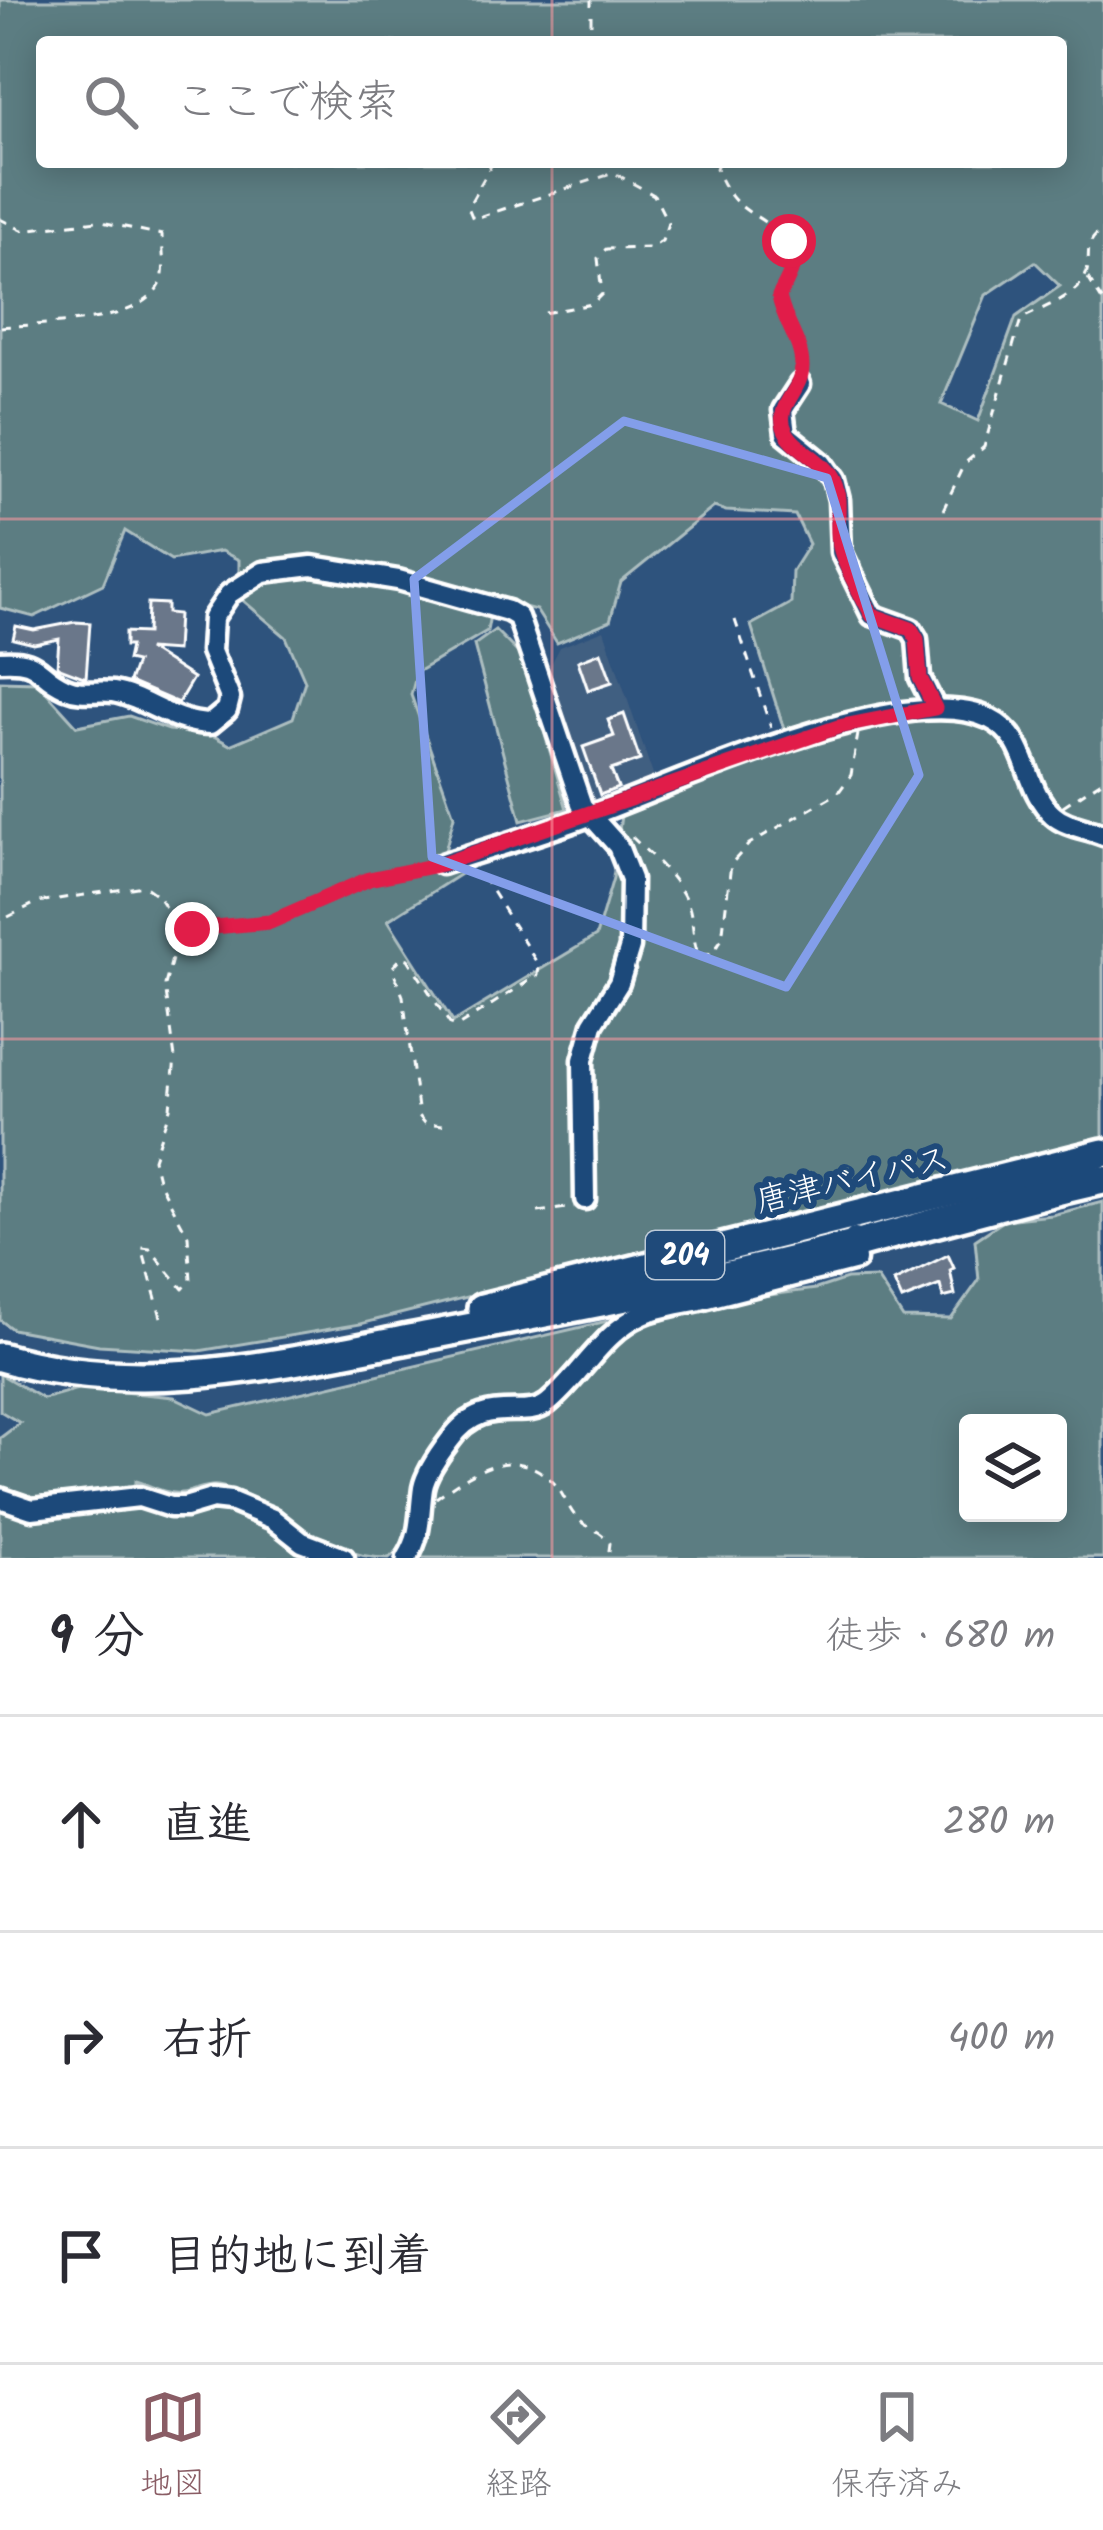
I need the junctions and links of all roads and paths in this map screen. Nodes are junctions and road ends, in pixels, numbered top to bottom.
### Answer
1 (591, 0) edge
2 (591, 36) edge
3 (491, 168) edge
4 (716, 168) edge
5 (0, 219) edge
6 (1103, 230) edge
7 (1086, 276) junction
8 (1103, 302) edge
9 (539, 314) dead end
10 (0, 327) edge
11 (800, 384) joint
12 (944, 510) dead end
13 (735, 620) dead end
14 (0, 661) edge
15 (935, 708) junction
16 (861, 720) junction
17 (777, 746) junction
18 (1103, 779) edge
19 (1052, 814) junction
20 (593, 820) junction
21 (1103, 835) edge
22 (509, 842) junction
23 (442, 864) joint
24 (8, 917) dead end
25 (182, 934) junction
26 (443, 1125) dead end
27 (1103, 1154) edge
28 (1103, 1180) edge
29 (585, 1199) joint
30 (538, 1212) dead end
31 (849, 1216) junction
32 (855, 1244) junction
33 (161, 1317) dead end
34 (0, 1357) edge
35 (269, 1363) junction
36 (0, 1498) edge
37 (423, 1504) junction
38 (344, 1558) edge
39 (406, 1558) edge
40 (608, 1558) edge

1 - 2 path
3 - 9 path
4 - 11 path
5 - 10 path
6 - 7 path
7 - 8 path
7 - 12 path
11 - 15 street
13 - 17 path
14 - 20 street
15 - 16 street
15 - 19 street
16 - 17 street
16 - 20 path
17 - 20 street
18 - 19 path
19 - 21 street
20 - 22 street
20 - 29 street
22 - 23 street
22 - 26 path
23 - 25 path
24 - 25 path
25 - 33 path
27 - 31 highway, 唐津バイパス / 204
28 - 32 highway, 唐津バイパス / 204
29 - 30 path
31 - 32 street
31 - 35 highway, 唐津バイパス / 204
32 - 35 highway, 唐津バイパス / 204
32 - 37 street
34 - 35 highway, 唐津バイパス / 204
36 - 38 street
37 - 39 street
37 - 40 path

